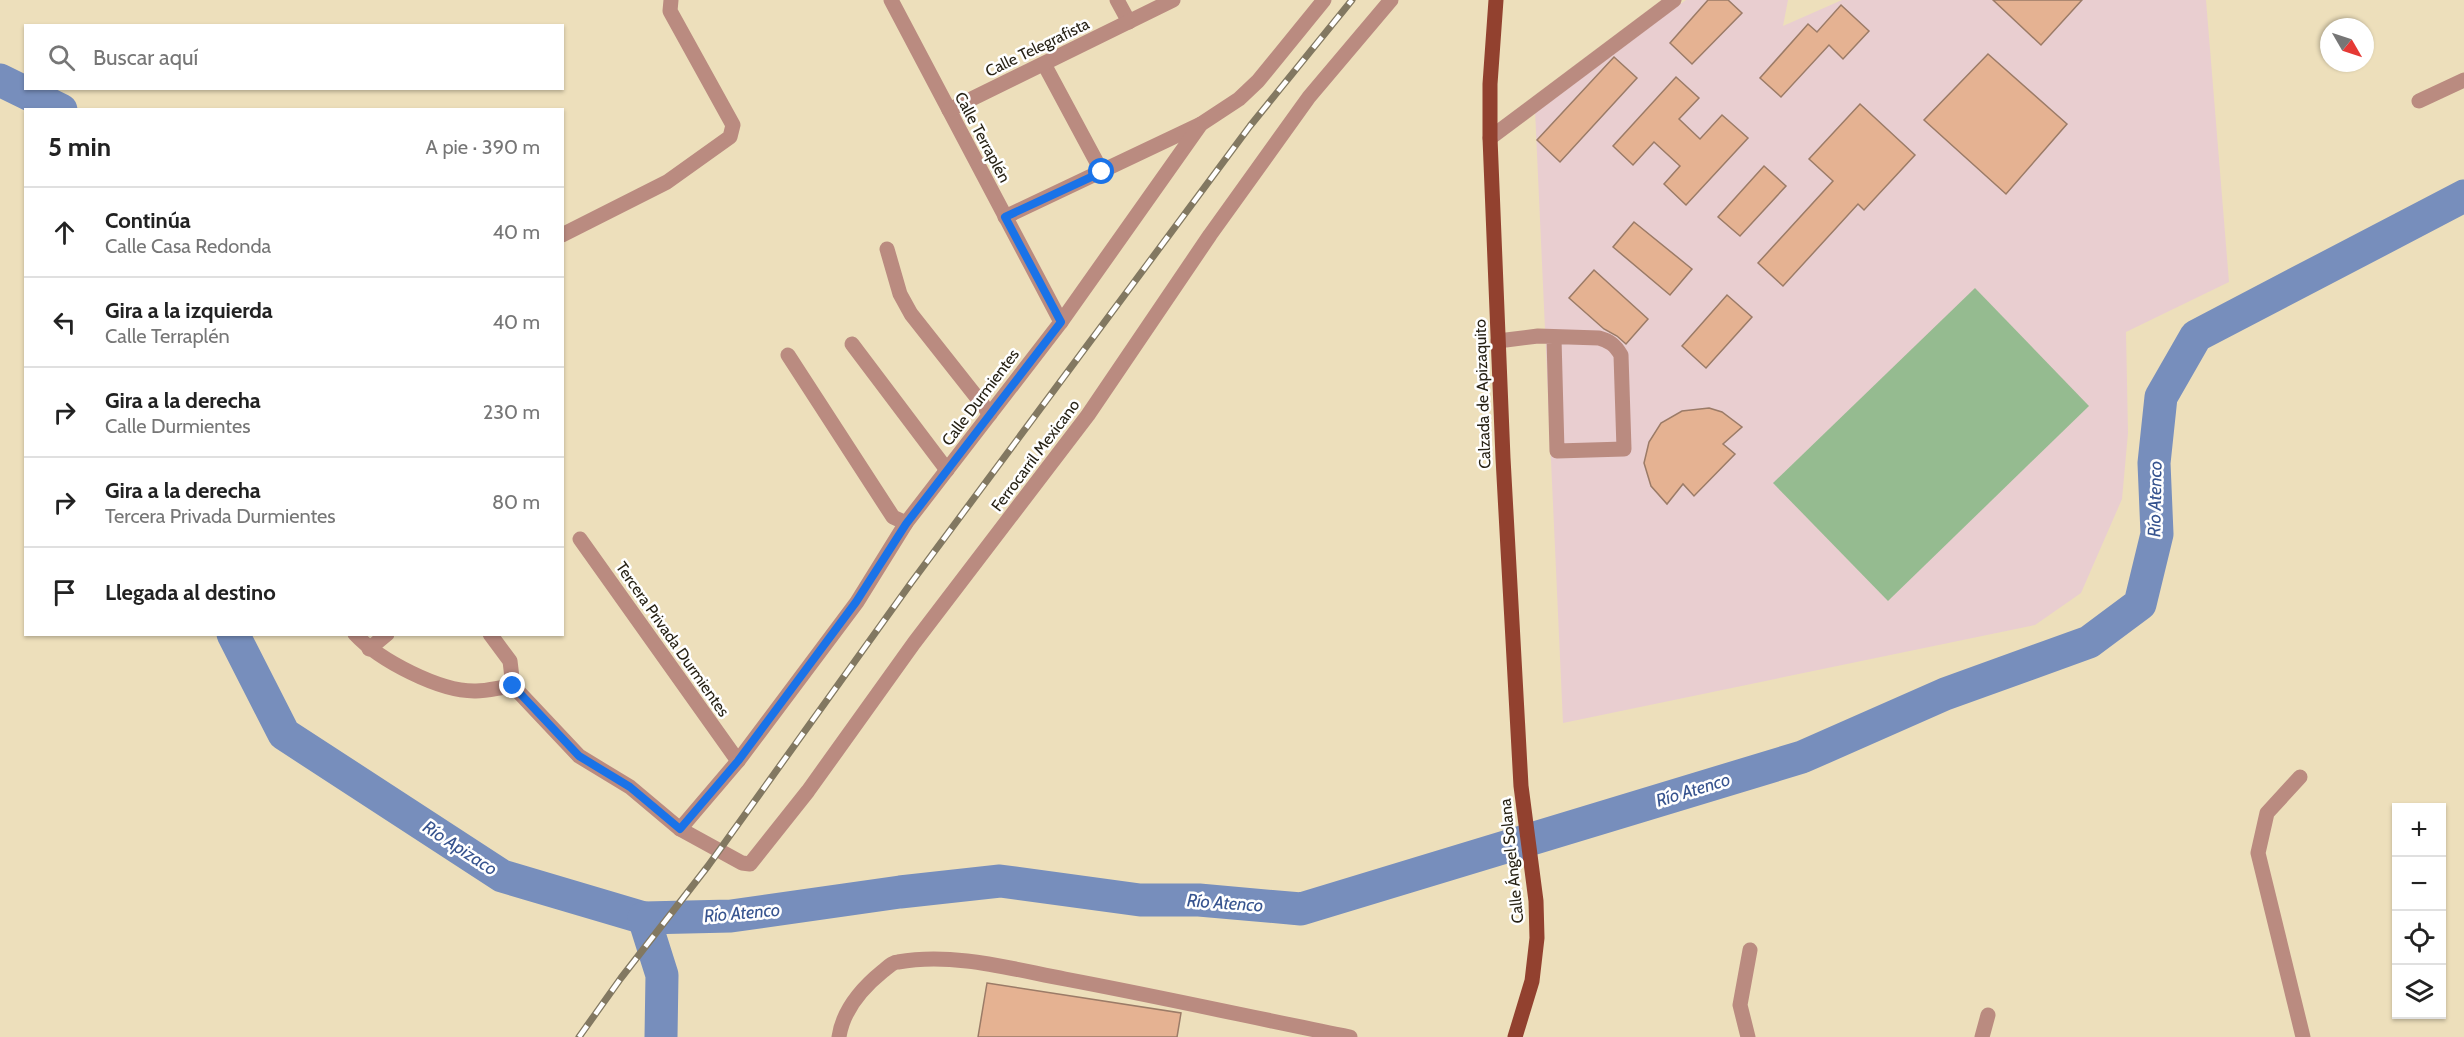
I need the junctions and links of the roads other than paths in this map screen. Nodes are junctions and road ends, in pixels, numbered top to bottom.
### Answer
1 (671, 0) edge
2 (891, 0) edge
3 (1117, 0) edge
4 (1173, 0) edge
5 (1324, 0) edge
6 (1391, 0) edge
7 (1496, 0) edge
8 (1674, 0) edge
9 (1129, 22) junction
10 (1044, 64) junction
11 (2464, 80) edge
12 (2419, 101) dead end
13 (949, 110) junction
14 (1201, 124) junction
15 (1490, 138) junction
16 (1102, 172) junction
17 (1005, 217) junction
18 (564, 234) edge
19 (887, 249) dead end
20 (1061, 322) junction
21 (1554, 338) junction
22 (1498, 340) junction
23 (852, 344) dead end
24 (788, 355) dead end
25 (990, 414) junction
26 (947, 470) junction
27 (906, 524) junction
28 (580, 539) dead end
29 (357, 636) edge
30 (385, 636) edge
31 (491, 636) edge
32 (369, 650) junction
33 (513, 686) junction
34 (738, 761) junction
35 (2300, 777) dead end
36 (1521, 786) joint
37 (680, 829) junction
38 (1750, 950) dead end
39 (1988, 1015) dead end
40 (839, 1037) edge
41 (1350, 1037) edge
42 (1515, 1037) edge
43 (1748, 1037) edge
44 (1982, 1037) edge
45 (2303, 1037) edge

1 - 18 street
2 - 13 street, Calle Terraplén
3 - 9 street
4 - 9 street, Calle Telegrafista
5 - 14 street, Calle Durmientes
6 - 37 street, Ferrocarril Mexicano
7 - 15 main road, Calzada de Apizaquito
8 - 15 street
9 - 10 street, Calle Telegrafista
10 - 13 street, Calle Telegrafista
10 - 16 street
11 - 12 street
13 - 17 street, Calle Terraplén
14 - 16 street
14 - 20 street, Calle Durmientes
15 - 22 main road, Calzada de Apizaquito
16 - 17 street
17 - 20 street, Calle Terraplén
19 - 25 street
20 - 25 street, Calle Durmientes
21 - 21 street
21 - 22 street
22 - 36 main road, Calzada de Apizaquito
23 - 26 street
24 - 27 street
25 - 26 street, Calle Durmientes
26 - 27 street, Calle Durmientes
27 - 34 street, Calle Durmientes
28 - 34 street, Tercera Privada Durmientes
29 - 32 street
30 - 32 street
31 - 33 street
32 - 33 street
33 - 37 street
34 - 37 street, Calle Durmientes
35 - 45 street
36 - 42 main road, Calle Ángel Solana
38 - 43 street
39 - 44 street
40 - 41 street

